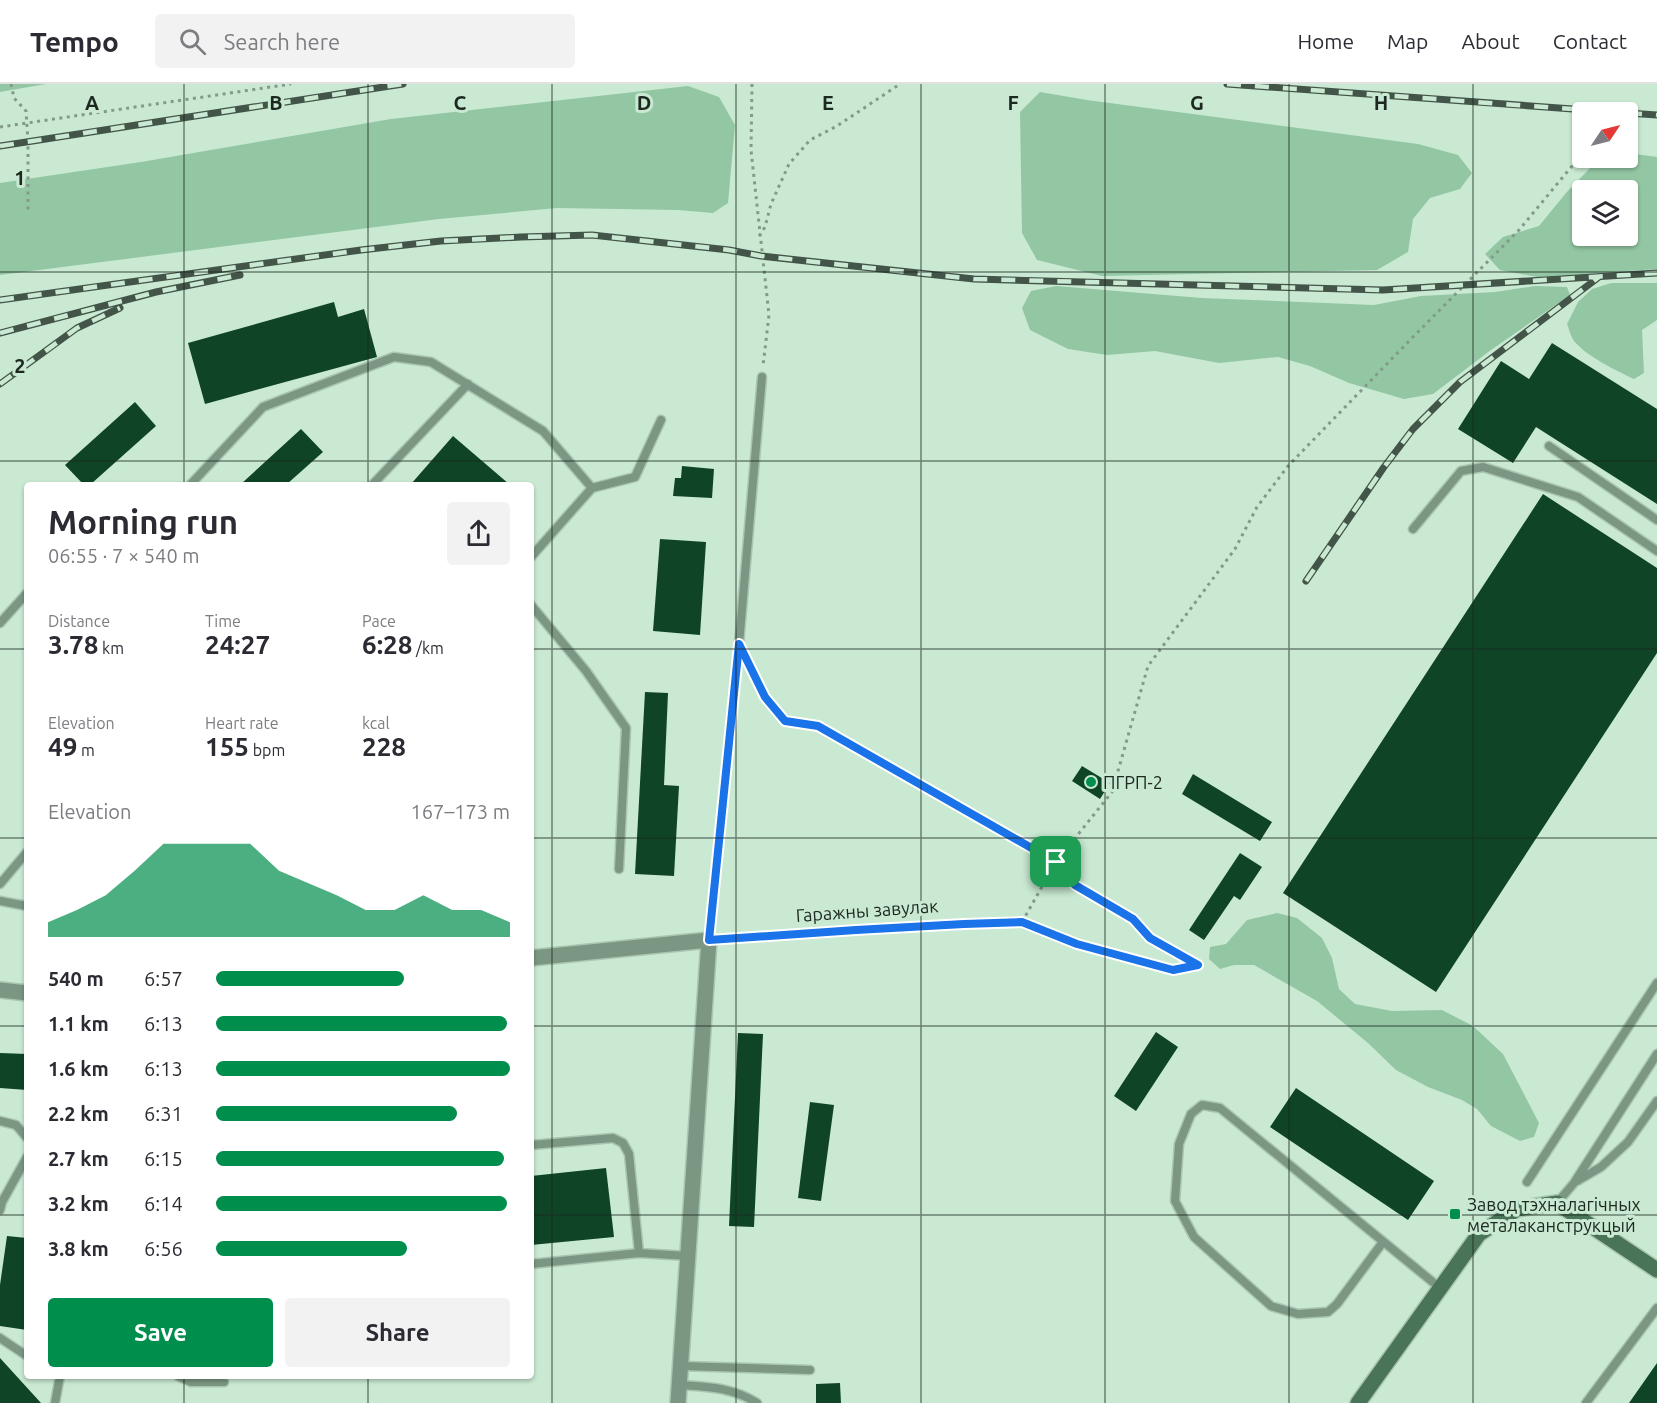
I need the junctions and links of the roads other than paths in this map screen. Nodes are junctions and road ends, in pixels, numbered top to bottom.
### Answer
1 (762, 377) road end
2 (468, 384) junction
3 (661, 420) dead end
4 (1549, 446) dead end
5 (193, 482) edge
6 (375, 482) edge
7 (592, 488) junction
8 (1657, 520) edge
9 (1413, 529) dead end
10 (1657, 551) edge
11 (534, 554) edge
12 (24, 596) edge
13 (534, 609) edge
14 (0, 622) edge
15 (24, 856) edge
16 (619, 869) dead end
17 (0, 884) edge
18 (0, 901) edge
19 (24, 905) edge
20 (709, 940) junction
21 (534, 958) edge
22 (1657, 983) edge
23 (0, 990) edge
24 (24, 993) edge
25 (1657, 1054) edge
26 (1657, 1101) edge
27 (0, 1121) edge
28 (24, 1134) edge
29 (534, 1145) edge
30 (24, 1162) edge
31 (1527, 1182) dead end
32 (1574, 1183) junction
33 (1557, 1203) junction
34 (0, 1210) edge
35 (1383, 1242) junction
36 (639, 1253) junction
37 (688, 1256) junction
38 (534, 1264) edge
39 (1657, 1270) edge
40 (1440, 1288) junction
41 (1657, 1308) edge
42 (0, 1338) edge
43 (24, 1354) edge
44 (681, 1366) junction
45 (810, 1370) dead end
46 (60, 1379) edge
47 (184, 1379) edge
48 (224, 1382) dead end
49 (680, 1385) junction
50 (55, 1403) edge
51 (678, 1403) edge
52 (757, 1403) edge
53 (1358, 1403) edge
54 (1586, 1403) edge

1 - 20 lane
2 - 5 lane
2 - 6 lane
2 - 7 lane
3 - 7 lane
4 - 8 lane
7 - 11 lane
9 - 10 lane
12 - 14 lane
13 - 16 lane
15 - 17 lane
18 - 19 lane
20 - 21 street
20 - 37 street
22 - 31 lane
23 - 24 street
25 - 32 lane
26 - 32 lane
27 - 28 lane
29 - 36 lane
30 - 34 lane
32 - 33 lane
33 - 39 street
33 - 40 street
35 - 35 lane
35 - 40 lane
36 - 37 lane
36 - 38 lane
37 - 44 street
40 - 53 street
41 - 54 lane
42 - 43 lane
44 - 45 lane
44 - 49 street
46 - 50 lane
47 - 48 lane
49 - 51 street
49 - 52 lane

